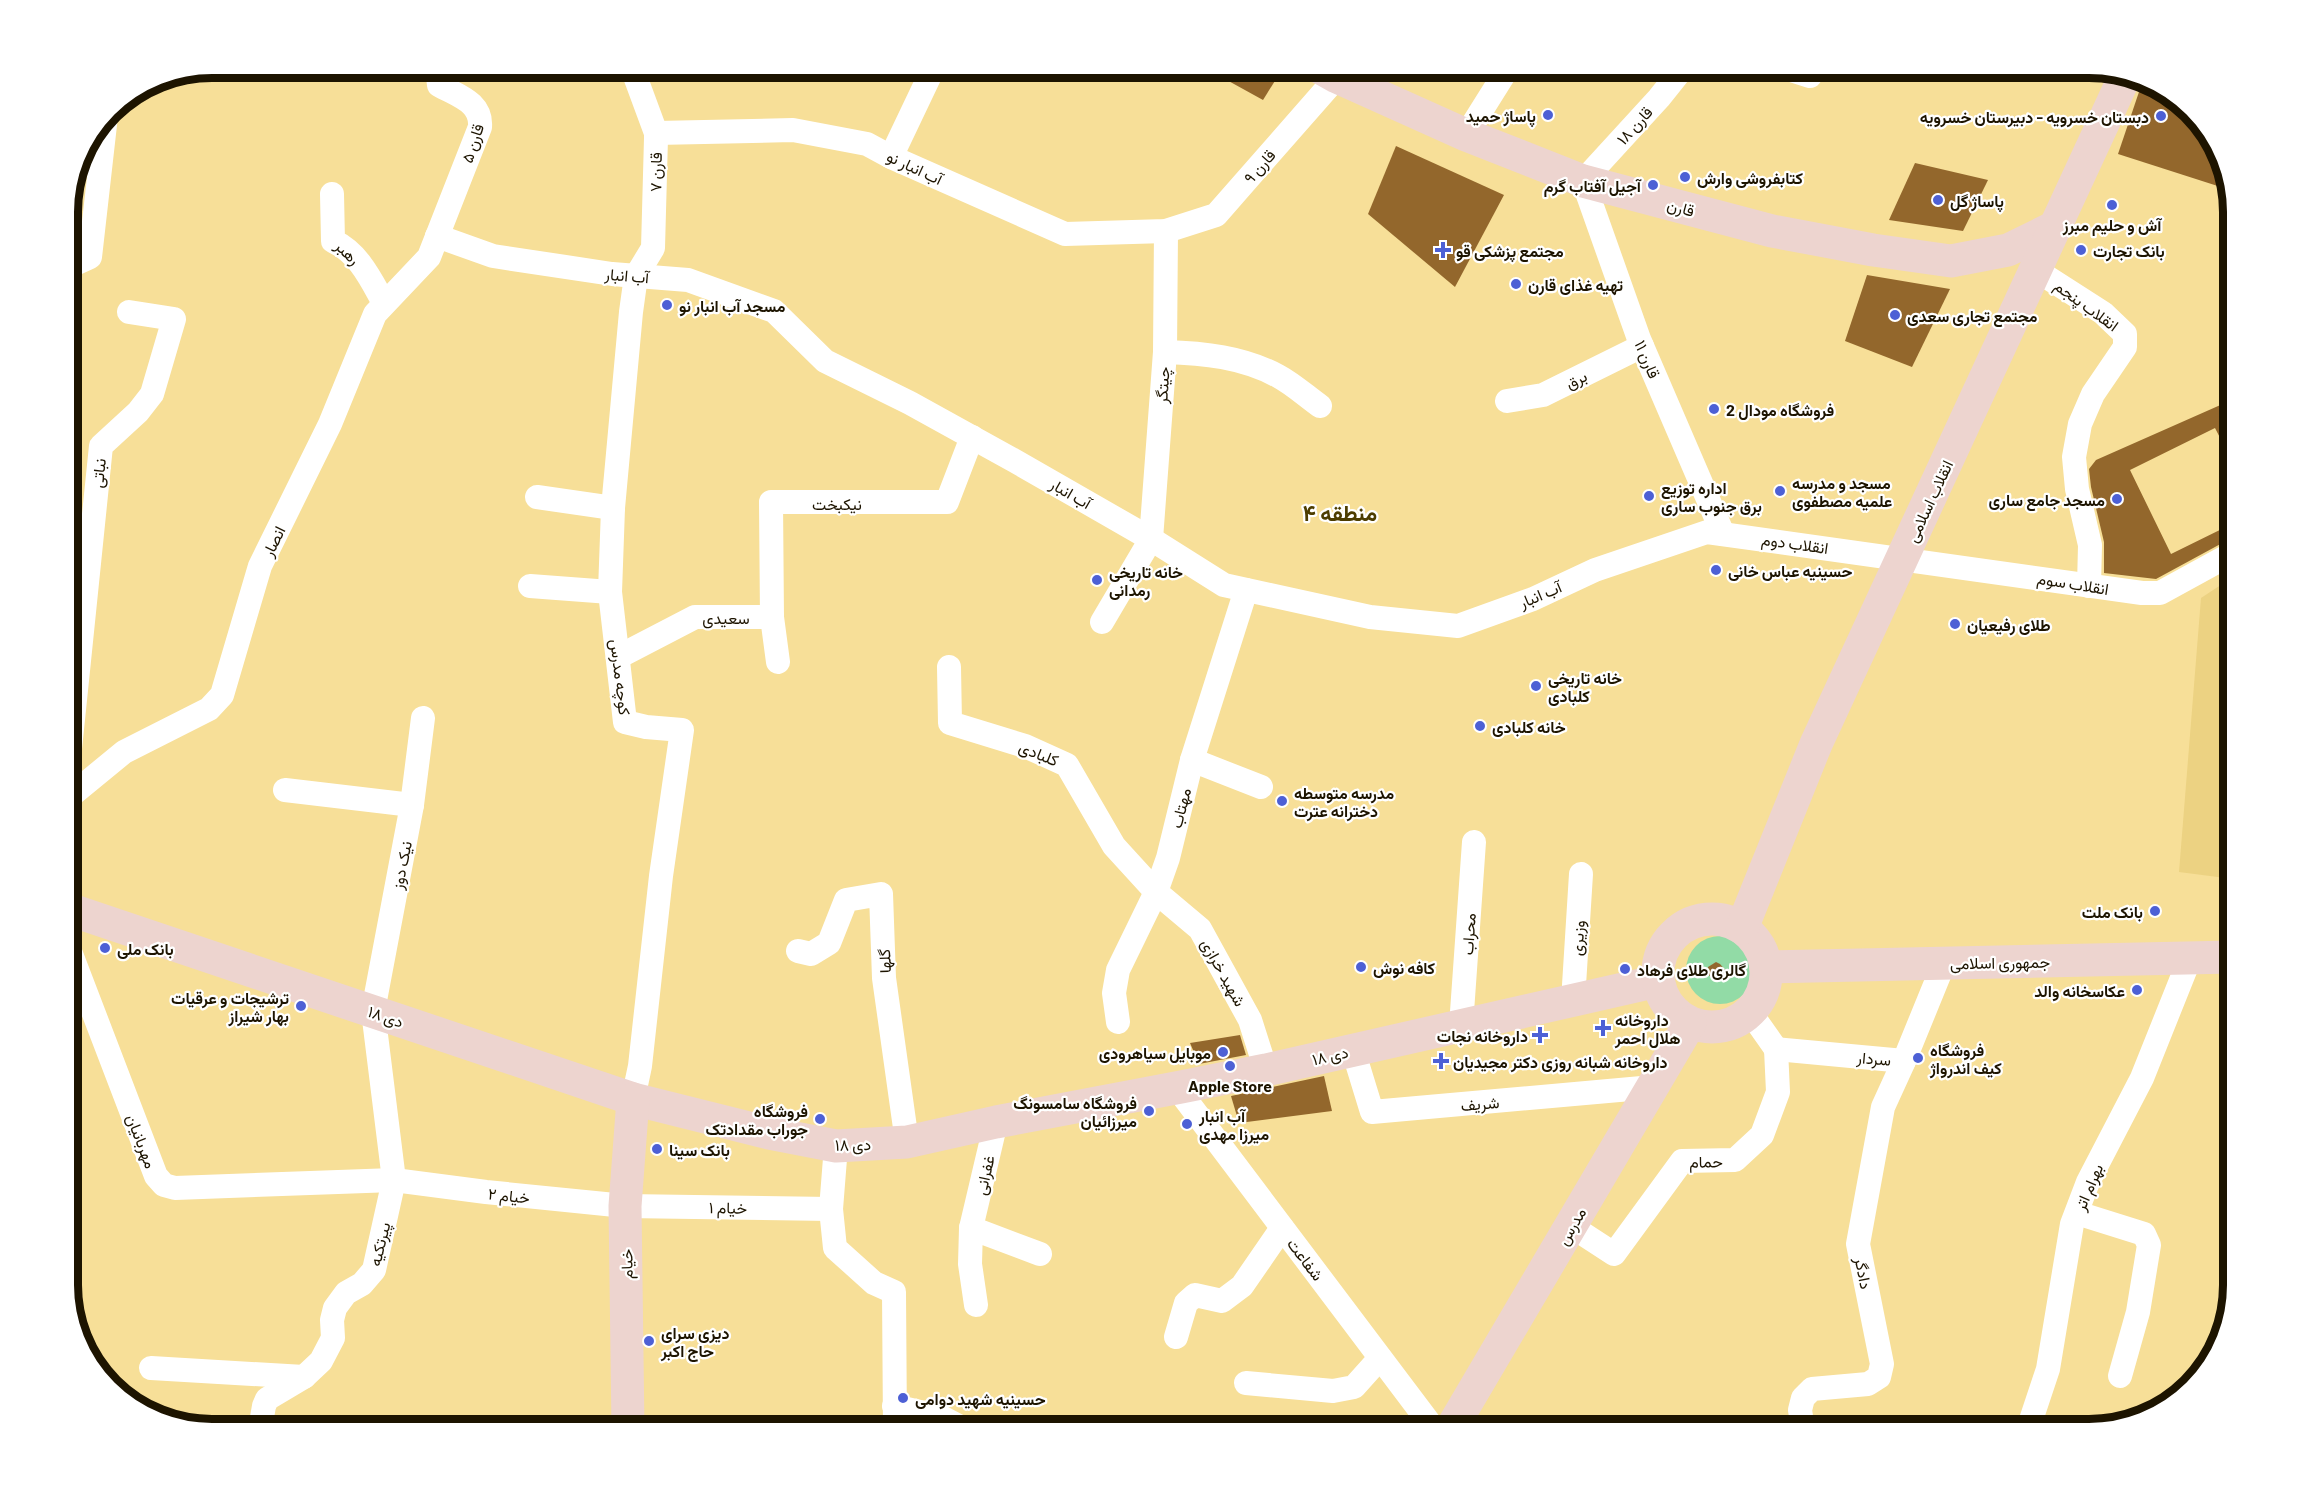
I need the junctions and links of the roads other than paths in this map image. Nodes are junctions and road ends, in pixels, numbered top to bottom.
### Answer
1 (438, 78) edge
2 (636, 78) edge
3 (929, 78) edge
4 (1324, 78) edge
5 (1342, 78) edge
6 (1502, 78) edge
7 (1675, 78) edge
8 (2122, 83) edge
9 (104, 133) edge
10 (656, 133) junction
11 (1466, 135) junction
12 (891, 157) junction
13 (1583, 181) junction
14 (332, 194) dead end
15 (2056, 226) junction
16 (1166, 231) junction
17 (437, 236) junction
18 (78, 263) edge
19 (2036, 270) junction
20 (636, 276) junction
21 (384, 303) junction
22 (129, 312) dead end
23 (1642, 346) junction
24 (1165, 352) junction
25 (1507, 401) dead end
26 (1320, 406) dead end
27 (972, 437) junction
28 (537, 497) dead end
29 (613, 508) junction
30 (1723, 534) junction
31 (1151, 538) junction
32 (1903, 558) junction
33 (2223, 559) edge
34 (530, 586) dead end
35 (2089, 586) junction
36 (1246, 590) junction
37 (610, 592) junction
38 (772, 617) junction
39 (1102, 622) dead end
40 (78, 654) edge
41 (618, 657) junction
42 (778, 662) dead end
43 (949, 667) dead end
44 (423, 718) dead end
45 (1192, 760) junction
46 (1261, 787) dead end
47 (285, 789) dead end
48 (78, 790) edge
49 (412, 805) junction
50 (1474, 842) dead end
51 (1581, 874) dead end
52 (1156, 892) junction
53 (78, 912) edge
54 (1742, 928) junction
55 (798, 951) dead end
56 (2223, 957) edge
57 (2190, 958) junction
58 (1944, 963) junction
59 (1766, 967) junction
60 (78, 972) edge
61 (1658, 981) junction
62 (1573, 1001) junction
63 (373, 1011) junction
64 (1750, 1012) junction
65 (1118, 1022) dead end
66 (1690, 1023) junction
67 (1461, 1026) junction
68 (1776, 1049) junction
69 (1353, 1050) junction
70 (1904, 1060) junction
71 (1266, 1070) junction
72 (1653, 1087) junction
73 (1177, 1088) junction
74 (633, 1099) junction
75 (996, 1122) junction
76 (907, 1142) junction
77 (836, 1146) junction
78 (394, 1180) junction
79 (625, 1206) junction
80 (831, 1209) junction
81 (2077, 1213) junction
82 (1571, 1226) junction
83 (971, 1228) junction
84 (1282, 1228) junction
85 (1040, 1254) dead end
86 (976, 1305) dead end
87 (1176, 1337) dead end
88 (1380, 1358) junction
89 (151, 1368) dead end
90 (2120, 1376) dead end
91 (304, 1377) junction
92 (1246, 1383) dead end
93 (895, 1418) edge
94 (262, 1419) edge
95 (628, 1419) edge
96 (945, 1419) edge
97 (1426, 1419) edge
98 (1457, 1419) edge
99 (1801, 1419) edge
100 (2032, 1419) edge

1 - 17 street, قارن ۵
2 - 10 street, قارن ٧
3 - 12 street
4 - 16 street, قارن ٩
5 - 11 main road, قارن
6 - 11 street
7 - 13 street, قارن ۱۸
8 - 15 main road, انقلاب اسلامی
9 - 18 street
10 - 12 street, آب انبار نو
10 - 20 street, قارن ٧
11 - 13 main road, قارن
12 - 16 street, آب انبار نو
13 - 15 main road, قارن
13 - 23 street, قارن ۱۱
14 - 21 street, رهبر
15 - 19 main road, انقلاب اسلامی
16 - 24 street, چیتگر
17 - 20 street, آب انبار
17 - 21 street, انصار
19 - 32 main road, انقلاب اسلامی
19 - 35 street, انقلاب پنجم
20 - 27 street, آب انبار
20 - 29 street, کوچه مدرس
21 - 48 street, انصار
22 - 40 street, نباتی
23 - 25 street, برق
23 - 30 street, قارن ۱۱
24 - 26 street
24 - 31 street, چیتگر
27 - 31 street, آب انبار
27 - 38 street, نیکبخت
28 - 29 street
29 - 37 street, کوچه مدرس
30 - 32 street, انقلاب دوم
30 - 36 street, آب انبار
31 - 36 street, آب انبار
31 - 39 street
32 - 35 street, انقلاب سوم
32 - 54 main road, انقلاب اسلامی
33 - 35 street, انقلاب سوم
34 - 37 street
36 - 45 street, مهتاب
37 - 41 street, کوچه مدرس
38 - 41 street, سعیدی
38 - 42 street
41 - 74 street, کوچه مدرس
43 - 52 street, کلبادی
44 - 49 street, نیک دوز
45 - 46 street
45 - 52 street, مهتاب
47 - 49 street
49 - 63 street, نیک دوز
50 - 67 street, محراب
51 - 62 street, وزیری
52 - 65 street, مهتاب
52 - 71 street, شهید خرازی
53 - 63 main road, ۱۸ دی
54 - 59 main road
54 - 61 main road
55 - 76 street, گلها
56 - 57 main road, جمهوری اسلامی
57 - 58 main road, جمهوری اسلامی
57 - 81 street, بهرام اتر
58 - 59 main road, جمهوری اسلامی
58 - 70 street, سردار
59 - 64 main road
60 - 78 street, مهربانیان
61 - 62 main road, ۱۸ دی
61 - 66 main road
62 - 67 main road, ۱۸ دی
63 - 74 main road, ۱۸ دی
63 - 78 street, پیرتکیه
64 - 66 main road
64 - 68 street
66 - 72 main road, مدرس
67 - 69 main road, ۱۸ دی
68 - 70 street, سردار
68 - 82 street, حمام
69 - 71 main road, ۱۸ دی
69 - 72 street, شریف
70 - 99 street, دادگر
71 - 73 main road, ۱۸ دی
72 - 82 main road, مدرس
73 - 75 main road, ۱۸ دی
73 - 84 street, شفاعت
74 - 77 main road, ۱۸ دی
74 - 79 main road, خیام
75 - 76 main road, ۱۸ دی
75 - 83 street, غفرانی
76 - 77 main road, ۱۸ دی
77 - 80 street
78 - 79 street, خیام ۲
78 - 91 street, پیرتکیه
79 - 80 street, خیام ۱
79 - 95 main road, خیام
80 - 93 street
81 - 90 street
81 - 100 street, بهرام اتر
82 - 98 main road, مدرس
83 - 85 street
83 - 86 street, غفرانی
84 - 87 street
84 - 88 street, شفاعت
88 - 92 street
88 - 97 street, شفاعت
89 - 91 street
91 - 94 street, پیرتکیه
93 - 96 street

